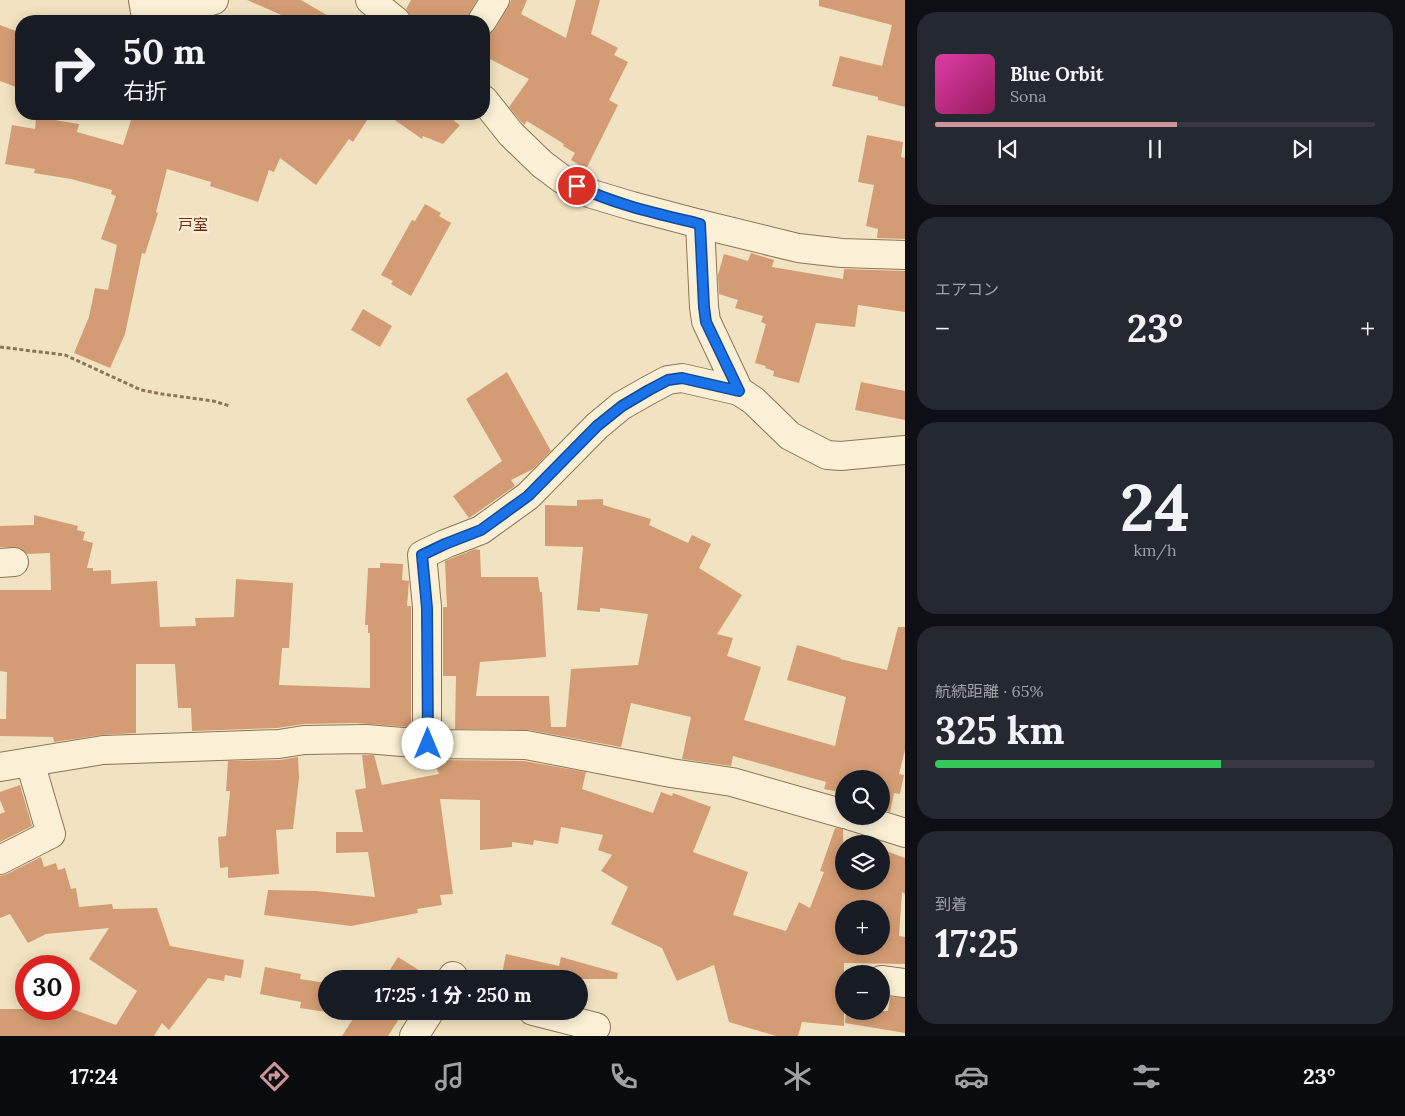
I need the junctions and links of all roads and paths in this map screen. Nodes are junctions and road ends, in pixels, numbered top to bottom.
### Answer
1 (143, 0) edge
2 (214, 0) edge
3 (370, 0) edge
4 (495, 0) edge
5 (389, 15) edge
6 (486, 15) edge
7 (490, 108) edge
8 (700, 224) junction
9 (905, 255) edge
10 (0, 347) edge
11 (739, 391) junction
12 (230, 406) dead end
13 (905, 450) edge
14 (428, 744) junction
15 (30, 762) junction
16 (0, 768) edge
17 (835, 811) edge
18 (880, 825) edge
19 (905, 833) edge
20 (0, 860) edge
21 (890, 981) edge
22 (905, 983) edge
23 (424, 1020) edge
24 (568, 1020) edge
25 (596, 1027) dead end
26 (414, 1036) edge

1 - 2 street
3 - 5 street
4 - 6 street
7 - 8 street
8 - 9 street
8 - 11 street
10 - 12 path
11 - 13 street
11 - 14 street
14 - 15 street
14 - 17 street
15 - 16 street
15 - 20 street
18 - 19 street
21 - 22 street
23 - 26 street
24 - 25 street

